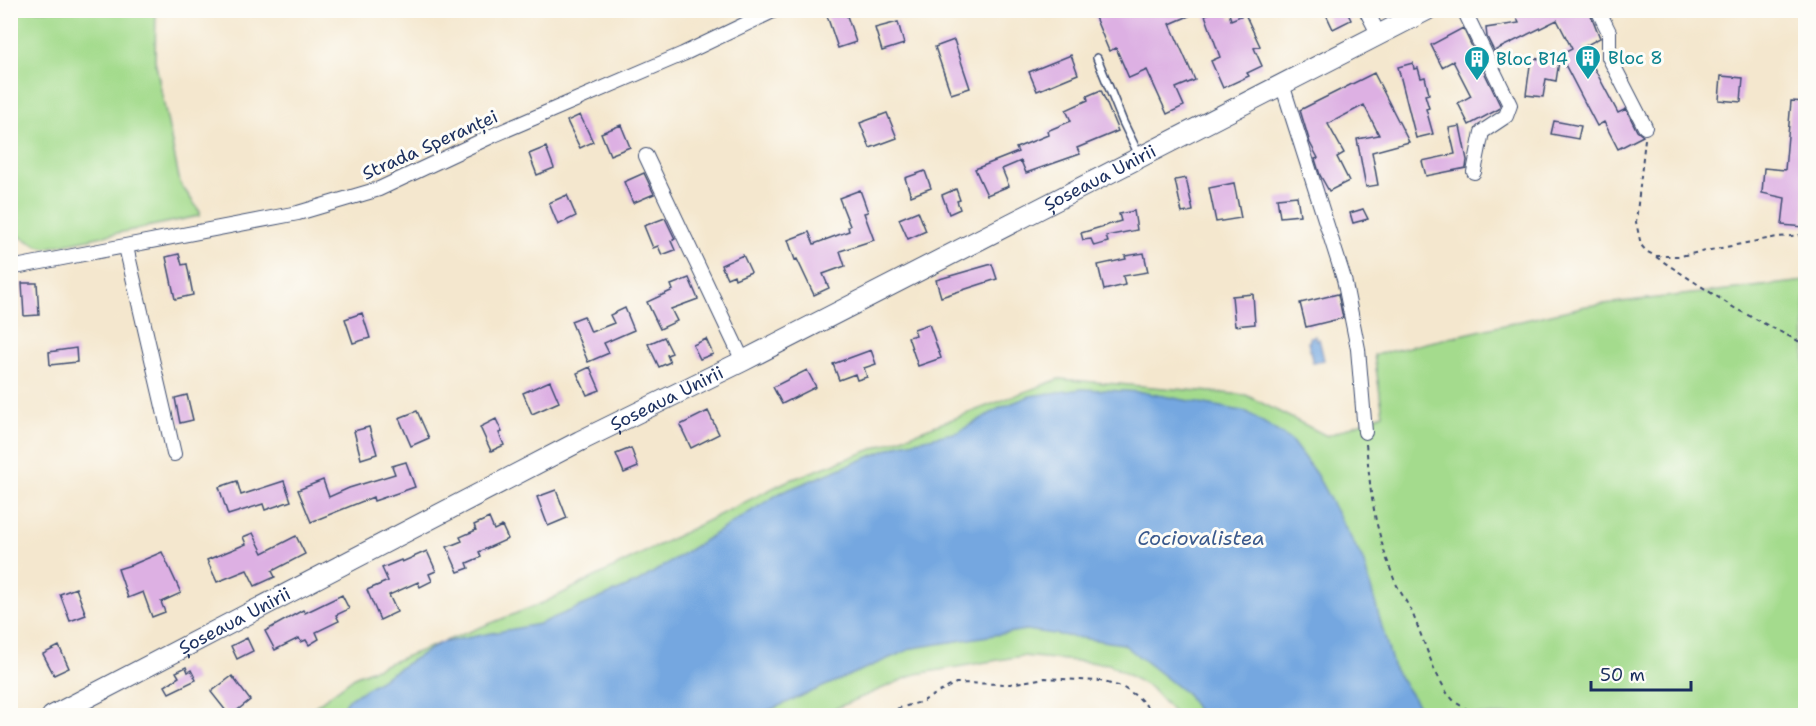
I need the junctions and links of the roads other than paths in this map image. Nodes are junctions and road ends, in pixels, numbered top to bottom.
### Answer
1 (775, 10) edge
2 (1366, 10) edge
3 (1427, 10) edge
4 (1464, 10) edge
5 (1598, 10) edge
6 (1379, 35) junction
7 (1098, 58) dead end
8 (1282, 84) junction
9 (1645, 127) road end
10 (646, 156) dead end
11 (1140, 156) junction
12 (1474, 172) dead end
13 (126, 247) junction
14 (10, 268) edge
15 (743, 361) junction
16 (1365, 432) road end
17 (174, 454) dead end
18 (52, 716) edge

1 - 13 street, Strada Speranței
2 - 6 street
3 - 6 main road, Șoseaua Unirii
4 - 12 street
5 - 9 street
6 - 8 main road, Șoseaua Unirii
7 - 11 lane
8 - 11 main road, Șoseaua Unirii
8 - 16 street
10 - 15 street
11 - 15 main road, Șoseaua Unirii
13 - 14 street, Strada Speranței
13 - 17 street
15 - 18 main road, Șoseaua Unirii

